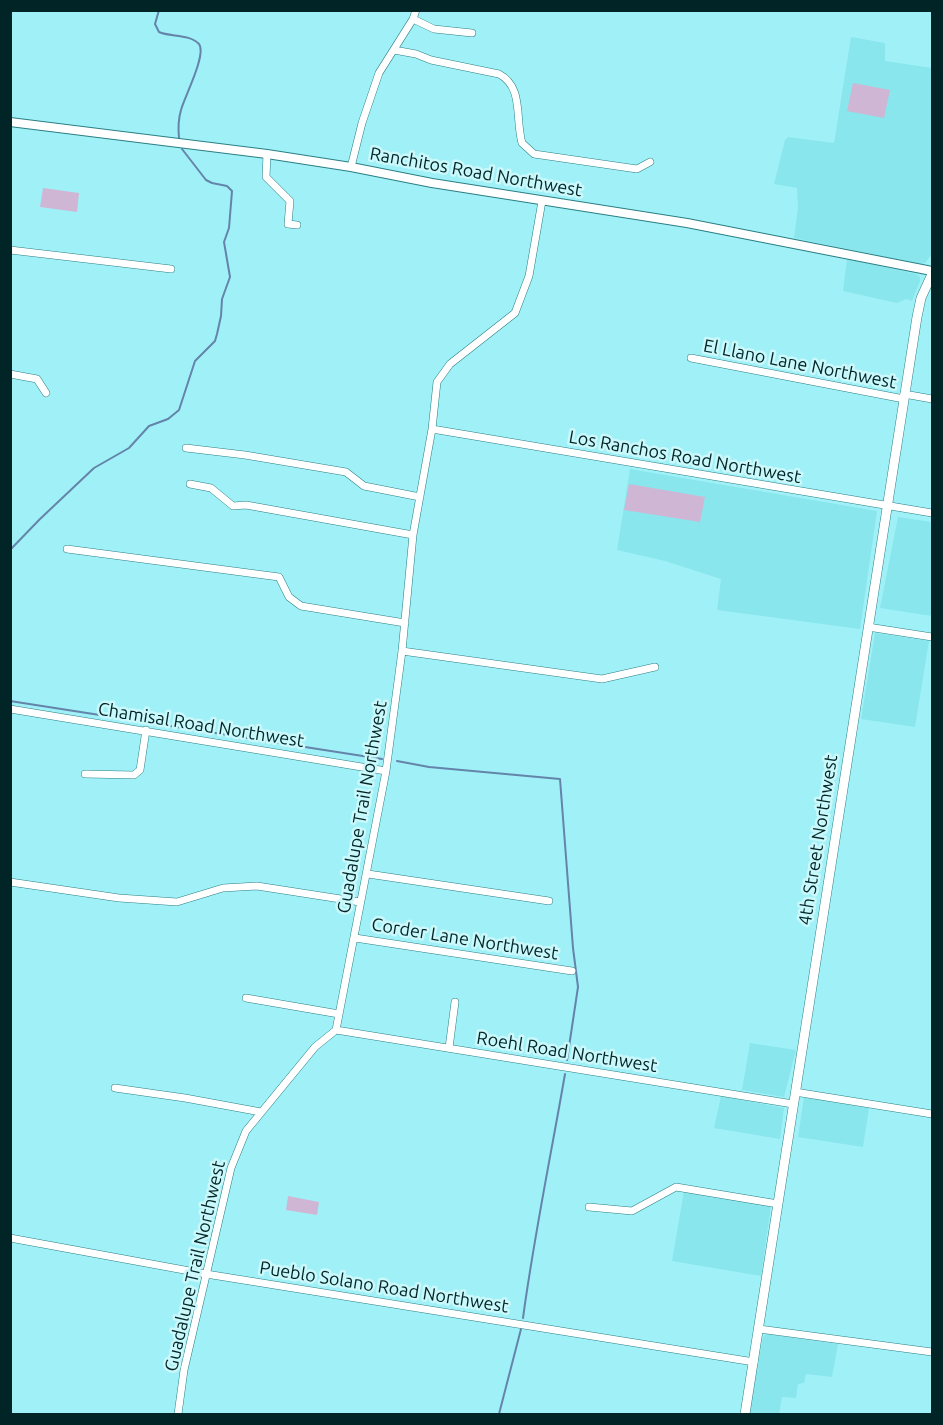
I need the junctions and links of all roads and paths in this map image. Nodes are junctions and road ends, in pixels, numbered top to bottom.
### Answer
1 (416, 10) edge
2 (413, 19) junction
3 (472, 33) dead end
4 (394, 50) junction
5 (10, 122) edge
6 (267, 154) junction
7 (650, 162) dead end
8 (351, 167) junction
9 (542, 201) junction
10 (297, 225) dead end
11 (10, 250) edge
12 (171, 269) dead end
13 (933, 272) edge
14 (691, 358) dead end
15 (10, 374) edge
16 (46, 393) dead end
17 (904, 397) junction
18 (933, 399) edge
19 (432, 429) junction
20 (186, 448) dead end
21 (190, 484) dead end
22 (420, 497) junction
23 (887, 506) junction
24 (933, 513) edge
25 (413, 535) junction
26 (67, 549) dead end
27 (405, 623) junction
28 (868, 627) junction
29 (933, 637) edge
30 (402, 651) junction
31 (655, 667) dead end
32 (10, 709) edge
33 (146, 730) junction
34 (386, 771) junction
35 (86, 774) dead end
36 (368, 873) junction
37 (10, 882) edge
38 (549, 901) dead end
39 (360, 902) junction
40 (355, 938) junction
41 (572, 971) dead end
42 (246, 998) dead end
43 (455, 1002) dead end
44 (339, 1014) junction
45 (336, 1030) junction
46 (448, 1048) junction
47 (114, 1088) dead end
48 (795, 1092) junction
49 (794, 1104) junction
50 (261, 1112) junction
51 (933, 1114) edge
52 (778, 1204) junction
53 (589, 1207) dead end
54 (10, 1238) edge
55 (206, 1274) junction
56 (759, 1329) junction
57 (933, 1352) edge
58 (754, 1362) junction
59 (178, 1414) edge
60 (745, 1414) edge

1 - 2 street
2 - 3 street
2 - 4 street
4 - 7 street
4 - 8 street
5 - 6 street, Ranchitos Road Northwest
6 - 8 street, Ranchitos Road Northwest
6 - 10 street
8 - 9 street, Ranchitos Road Northwest
9 - 13 street, Ranchitos Road Northwest
9 - 19 street, Guadalupe Trail Northwest
11 - 12 street
13 - 17 main road, 4th Street Northwest
14 - 17 street, El Llano Lane Northwest
15 - 16 street
17 - 18 street, El Llano Lane Northwest
17 - 23 main road, 4th Street Northwest
19 - 22 street, Guadalupe Trail Northwest
19 - 23 street, Los Ranchos Road Northwest
20 - 22 street
21 - 25 street
22 - 25 street, Guadalupe Trail Northwest
23 - 24 street, Los Ranchos Road Northwest
23 - 28 main road, 4th Street Northwest
25 - 27 street, Guadalupe Trail Northwest
26 - 27 street
27 - 30 street, Guadalupe Trail Northwest
28 - 29 street
28 - 48 main road, 4th Street Northwest
30 - 31 street
30 - 34 street, Guadalupe Trail Northwest
32 - 33 street, Chamisal Road Northwest
33 - 34 street, Chamisal Road Northwest
33 - 35 street
34 - 36 street, Guadalupe Trail Northwest
36 - 38 street
36 - 39 street, Guadalupe Trail Northwest
37 - 39 street
39 - 40 street, Guadalupe Trail Northwest
40 - 41 street, Corder Lane Northwest
40 - 44 street, Guadalupe Trail Northwest
42 - 44 street
43 - 46 street
44 - 45 street, Guadalupe Trail Northwest
45 - 46 street, Roehl Road Northwest
45 - 50 street, Guadalupe Trail Northwest
46 - 49 street, Roehl Road Northwest
47 - 50 street
48 - 49 main road, 4th Street Northwest
48 - 51 street
49 - 52 main road, 4th Street Northwest
50 - 55 street, Guadalupe Trail Northwest
52 - 53 street
52 - 56 main road, 4th Street Northwest
54 - 55 street, Pueblo Solano Road Northwest
55 - 58 street, Pueblo Solano Road Northwest
55 - 59 street, Guadalupe Trail Northwest
56 - 57 street
56 - 58 main road, 4th Street Northwest
58 - 60 main road, 4th Street Northwest

